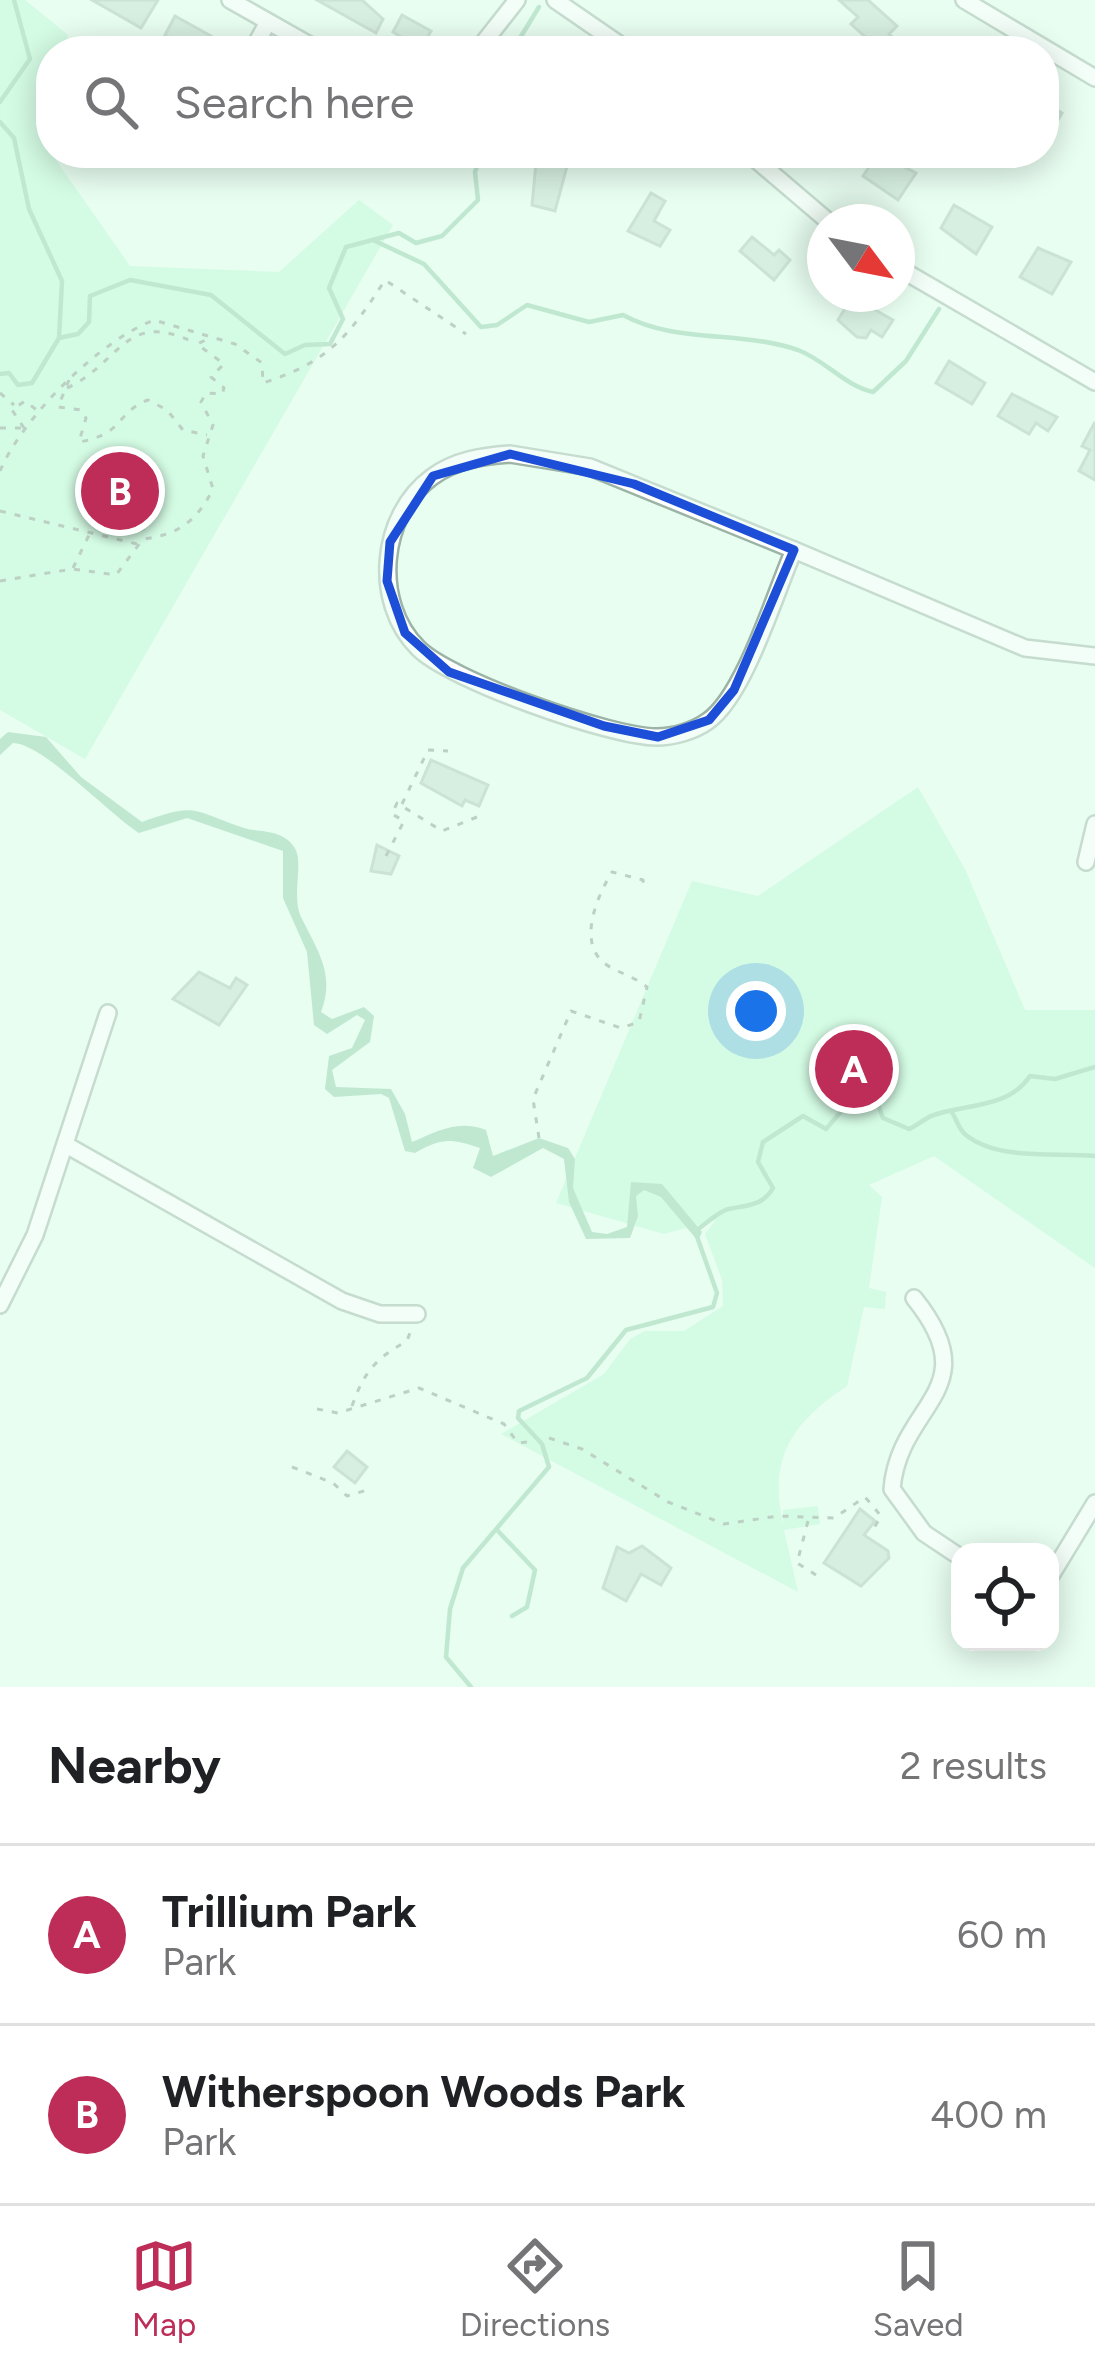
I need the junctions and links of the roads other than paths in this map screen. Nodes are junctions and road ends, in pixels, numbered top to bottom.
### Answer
1 (230, 0) edge
2 (517, 0) edge
3 (555, 0) edge
4 (964, 0) edge
5 (268, 22) junction
6 (260, 36) edge
7 (293, 36) edge
8 (489, 36) edge
9 (607, 36) edge
10 (1024, 36) edge
11 (1059, 57) edge
12 (1095, 78) edge
13 (766, 168) edge
14 (808, 204) edge
15 (915, 277) edge
16 (1095, 382) edge
17 (794, 550) junction
18 (1095, 656) edge
19 (1095, 824) edge
20 (1086, 862) dead end
21 (109, 1012) dead end
22 (68, 1146) junction
23 (914, 1298) dead end
24 (0, 1305) edge
25 (417, 1314) road end
26 (1095, 1503) edge
27 (951, 1551) edge
28 (1059, 1562) edge

1 - 5 street
2 - 8 street
3 - 9 street
4 - 10 street
5 - 6 street
5 - 7 street
11 - 12 street
13 - 14 street
15 - 16 street
17 - 17 street
17 - 18 street
19 - 20 street
21 - 22 street
22 - 24 street
22 - 25 street
23 - 27 street
26 - 28 street

